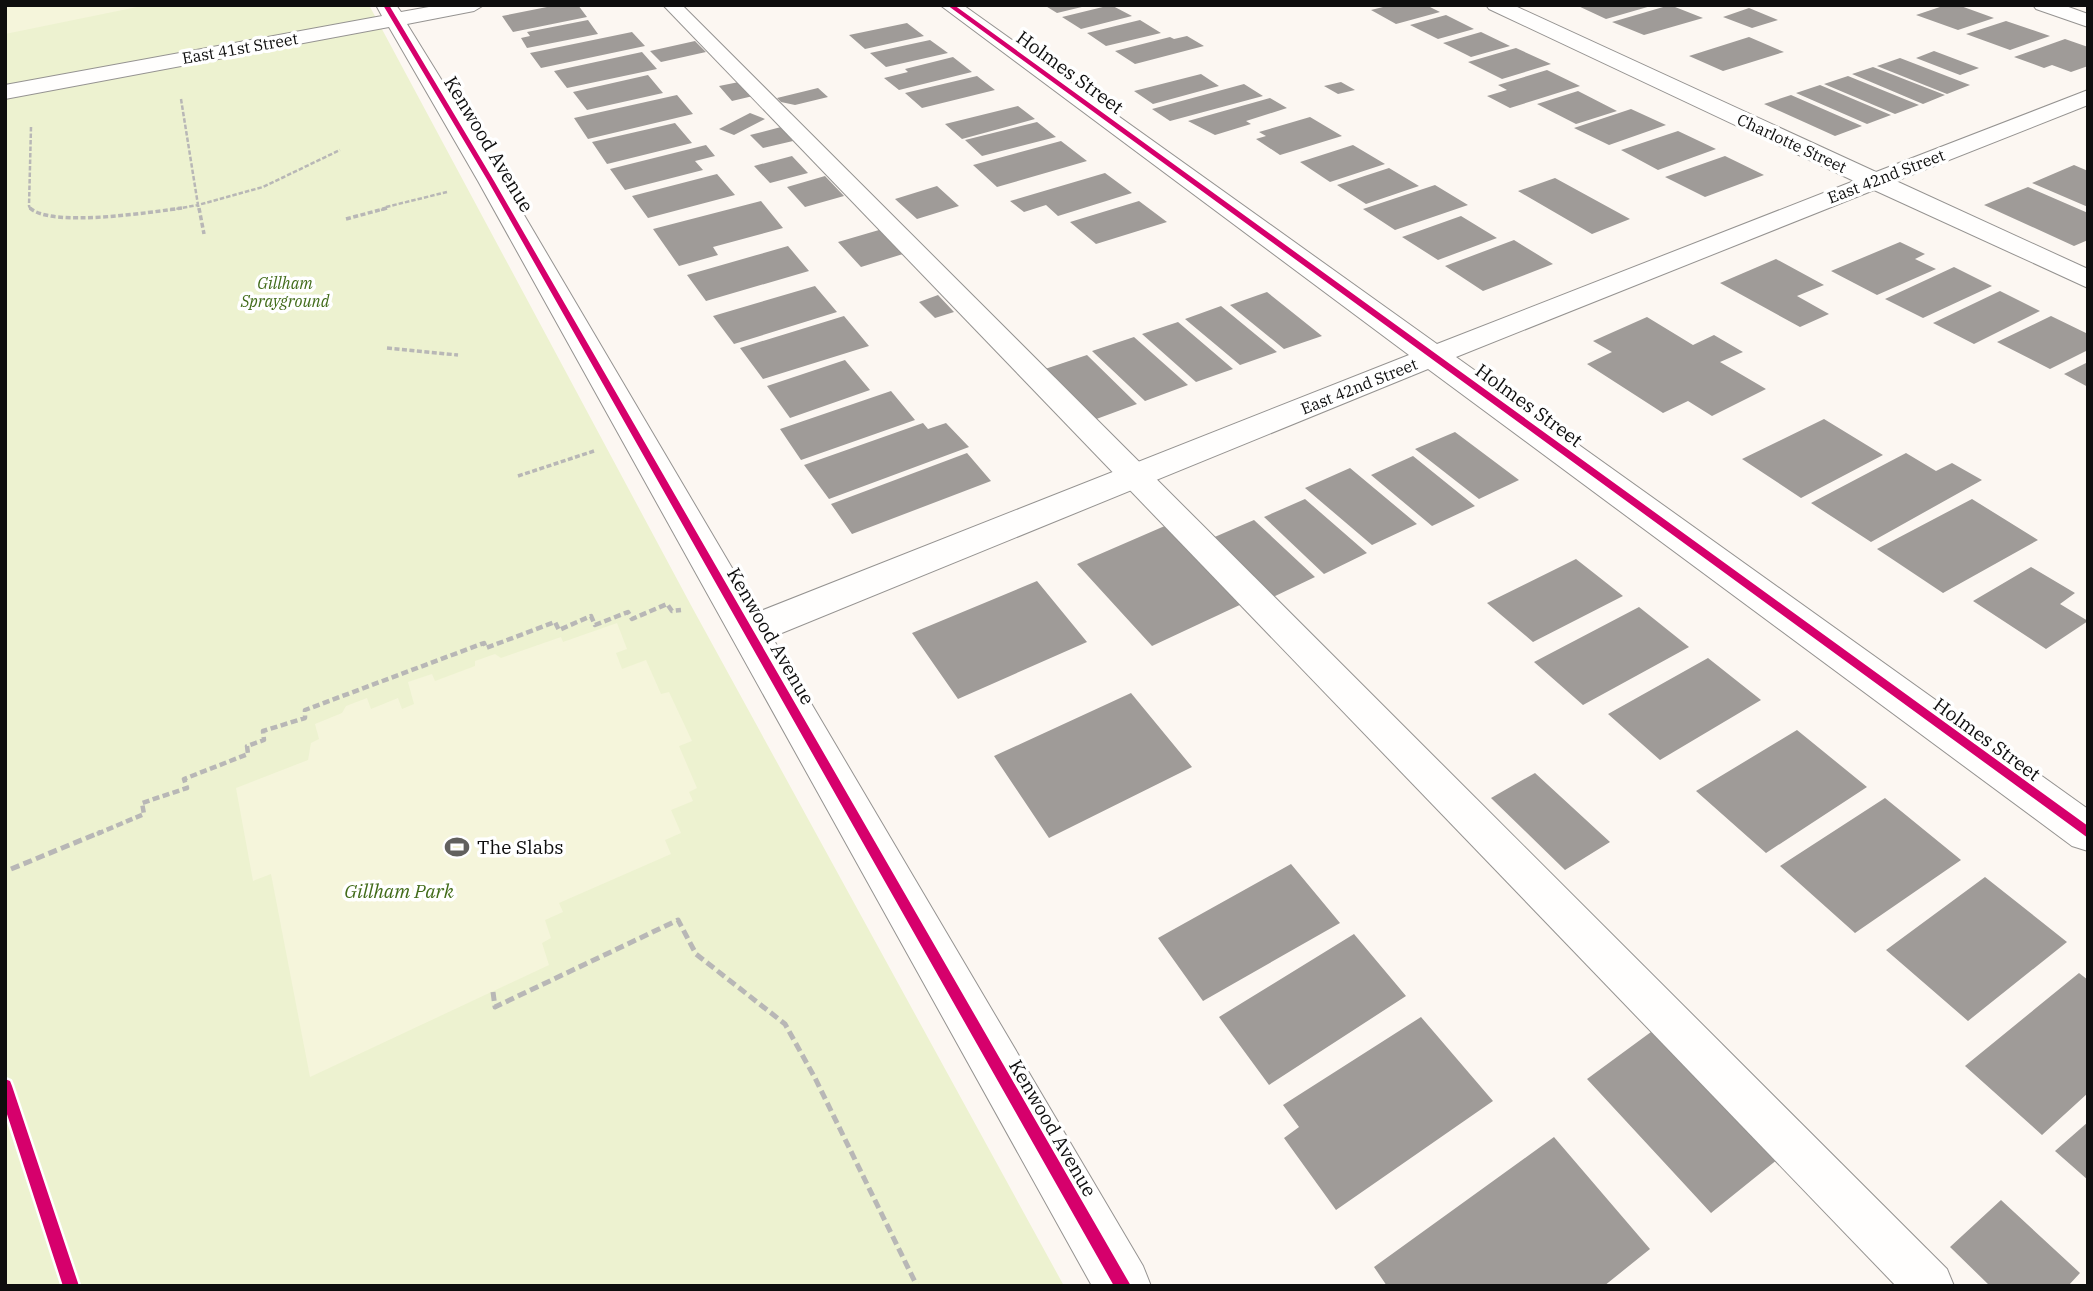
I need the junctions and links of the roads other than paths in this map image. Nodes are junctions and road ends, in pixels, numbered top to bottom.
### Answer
1 (474, 5) edge
2 (672, 5) edge
3 (950, 5) edge
4 (1496, 5) edge
5 (2043, 5) edge
6 (390, 13) edge
7 (2088, 21) edge
8 (5, 92) edge
9 (2088, 97) edge
10 (1874, 181) junction
11 (2088, 280) edge
12 (1432, 356) junction
13 (1135, 476) junction
14 (749, 631) junction
15 (2088, 833) edge
16 (1123, 1286) edge
17 (1930, 1286) edge

1 - 6 street, East 41st Street
2 - 13 lane
3 - 12 street, Holmes Street
4 - 10 street, Charlotte Street
5 - 7 street
6 - 8 street, East 41st Street
6 - 14 street, Kenwood Avenue
9 - 10 street, East 42nd Street
10 - 11 street, Charlotte Street
10 - 12 street, East 42nd Street
12 - 13 street, East 42nd Street
12 - 15 street, Holmes Street
13 - 14 street, East 42nd Street
13 - 17 lane
14 - 16 street, Kenwood Avenue

